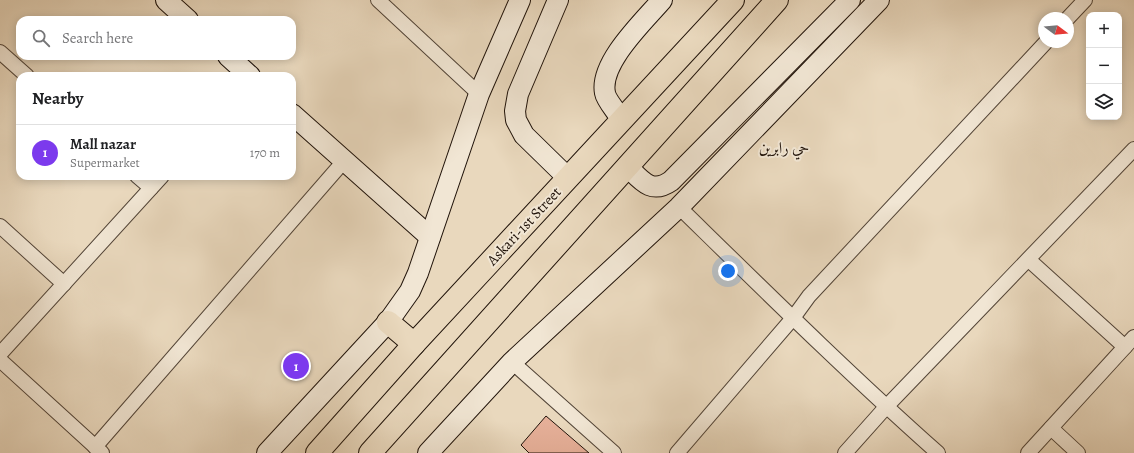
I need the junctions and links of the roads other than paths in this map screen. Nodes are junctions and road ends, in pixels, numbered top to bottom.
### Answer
1 (166, 0) edge
2 (378, 0) edge
3 (520, 0) edge
4 (558, 0) edge
5 (662, 0) edge
6 (733, 0) edge
7 (777, 0) edge
8 (850, 0) edge
9 (879, 0) edge
10 (1085, 0) edge
11 (1074, 12) edge
12 (184, 16) edge
13 (1040, 48) edge
14 (0, 52) edge
15 (232, 60) edge
16 (22, 72) edge
17 (246, 72) edge
18 (479, 94) junction
19 (296, 118) edge
20 (621, 119) junction
21 (1134, 149) edge
22 (344, 161) junction
23 (627, 166) junction
24 (568, 178) junction
25 (142, 180) edge
26 (158, 180) edge
27 (151, 188) junction
28 (679, 207) junction
29 (0, 226) edge
30 (430, 237) junction
31 (1028, 260) junction
32 (64, 284) junction
33 (793, 318) junction
34 (388, 322) junction
35 (1130, 342) edge
36 (414, 344) junction
37 (0, 354) edge
38 (0, 360) edge
39 (512, 362) junction
40 (886, 407) junction
41 (1051, 428) junction
42 (99, 450) edge
43 (267, 453) edge
44 (317, 453) edge
45 (370, 453) edge
46 (428, 453) edge
47 (614, 453) edge
48 (677, 453) edge
49 (845, 453) edge
50 (938, 453) edge
51 (1028, 453) edge
52 (1078, 453) edge

1 - 12 street
2 - 18 street
3 - 18 street
4 - 24 street
5 - 20 street
6 - 20 main road, Askari-1st Street
7 - 23 main road
8 - 23 street
9 - 28 street
10 - 11 street
13 - 33 street
14 - 16 street
15 - 17 street
18 - 30 street
19 - 22 street
20 - 24 main road, Askari-1st Street
21 - 31 street
22 - 30 street
22 - 42 street
23 - 45 main road
24 - 36 main road, Askari-1st Street
25 - 27 street
26 - 27 street
27 - 32 street
28 - 33 street
28 - 39 street
29 - 32 street
30 - 34 street
31 - 35 street
31 - 40 street
32 - 37 street
33 - 40 street
33 - 48 street
34 - 36 main road
34 - 43 street
35 - 41 street
36 - 44 main road, Askari-1st Street
38 - 42 street
39 - 46 street
39 - 47 street
40 - 49 street
40 - 50 street
41 - 51 street
41 - 52 street

